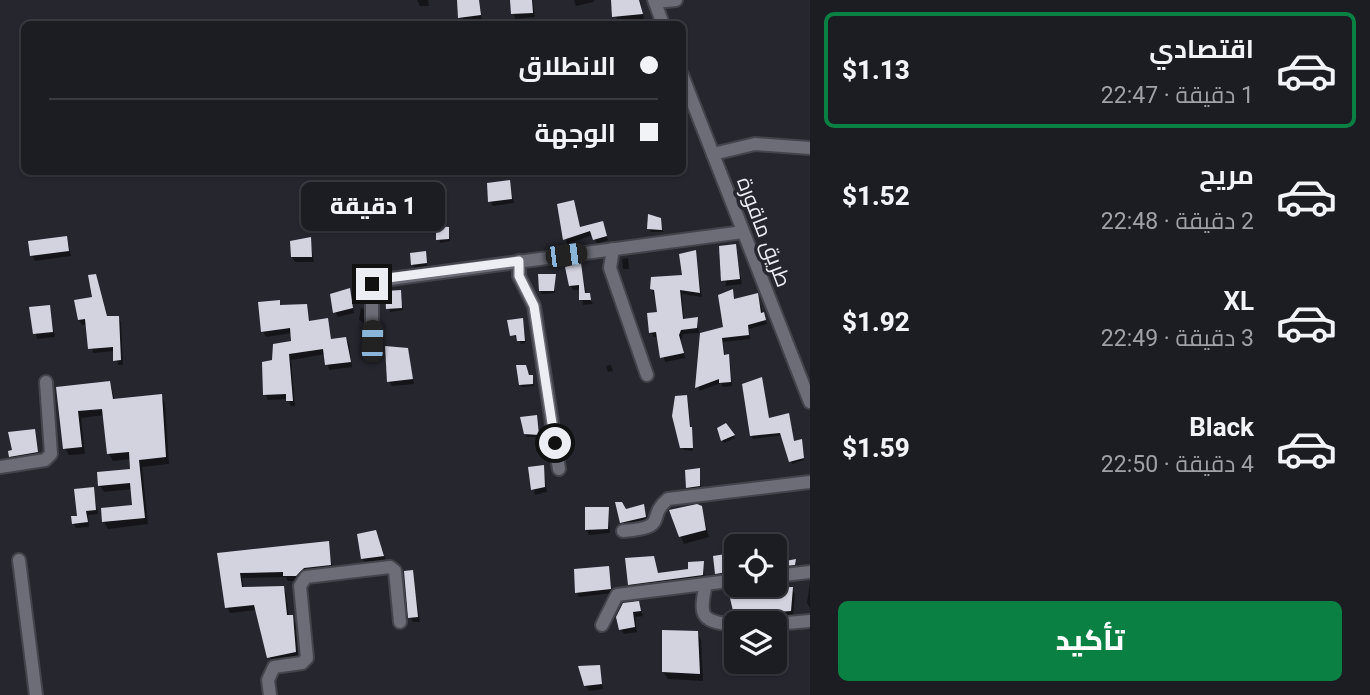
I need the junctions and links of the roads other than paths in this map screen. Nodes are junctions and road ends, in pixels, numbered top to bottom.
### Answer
1 (676, 0) edge
2 (654, 1) edge
3 (662, 21) edge
4 (686, 85) edge
5 (810, 148) edge
6 (713, 154) junction
7 (743, 232) junction
8 (613, 249) junction
9 (519, 261) junction
10 (372, 341) dead end
11 (646, 375) dead end
12 (46, 382) dead end
13 (810, 402) edge
14 (0, 467) edge
15 (559, 469) dead end
16 (810, 482) edge
17 (623, 531) dead end
18 (19, 560) dead end
19 (810, 572) edge
20 (787, 575) edge
21 (724, 582) edge
22 (706, 584) junction
23 (810, 621) edge
24 (400, 622) dead end
25 (787, 623) edge
26 (724, 624) edge
27 (602, 625) dead end
28 (36, 695) edge
29 (270, 695) edge

1 - 2 street
2 - 3 street
4 - 6 street, طريق ماقورة
5 - 6 street
6 - 7 street, طريق ماقورة
7 - 8 street
7 - 13 street, طريق ماقورة
8 - 9 street
8 - 11 street
9 - 10 street
9 - 15 street
12 - 14 street
16 - 17 street
18 - 28 street
19 - 20 street
21 - 22 street
22 - 26 street
22 - 27 street
23 - 25 street
24 - 29 street

